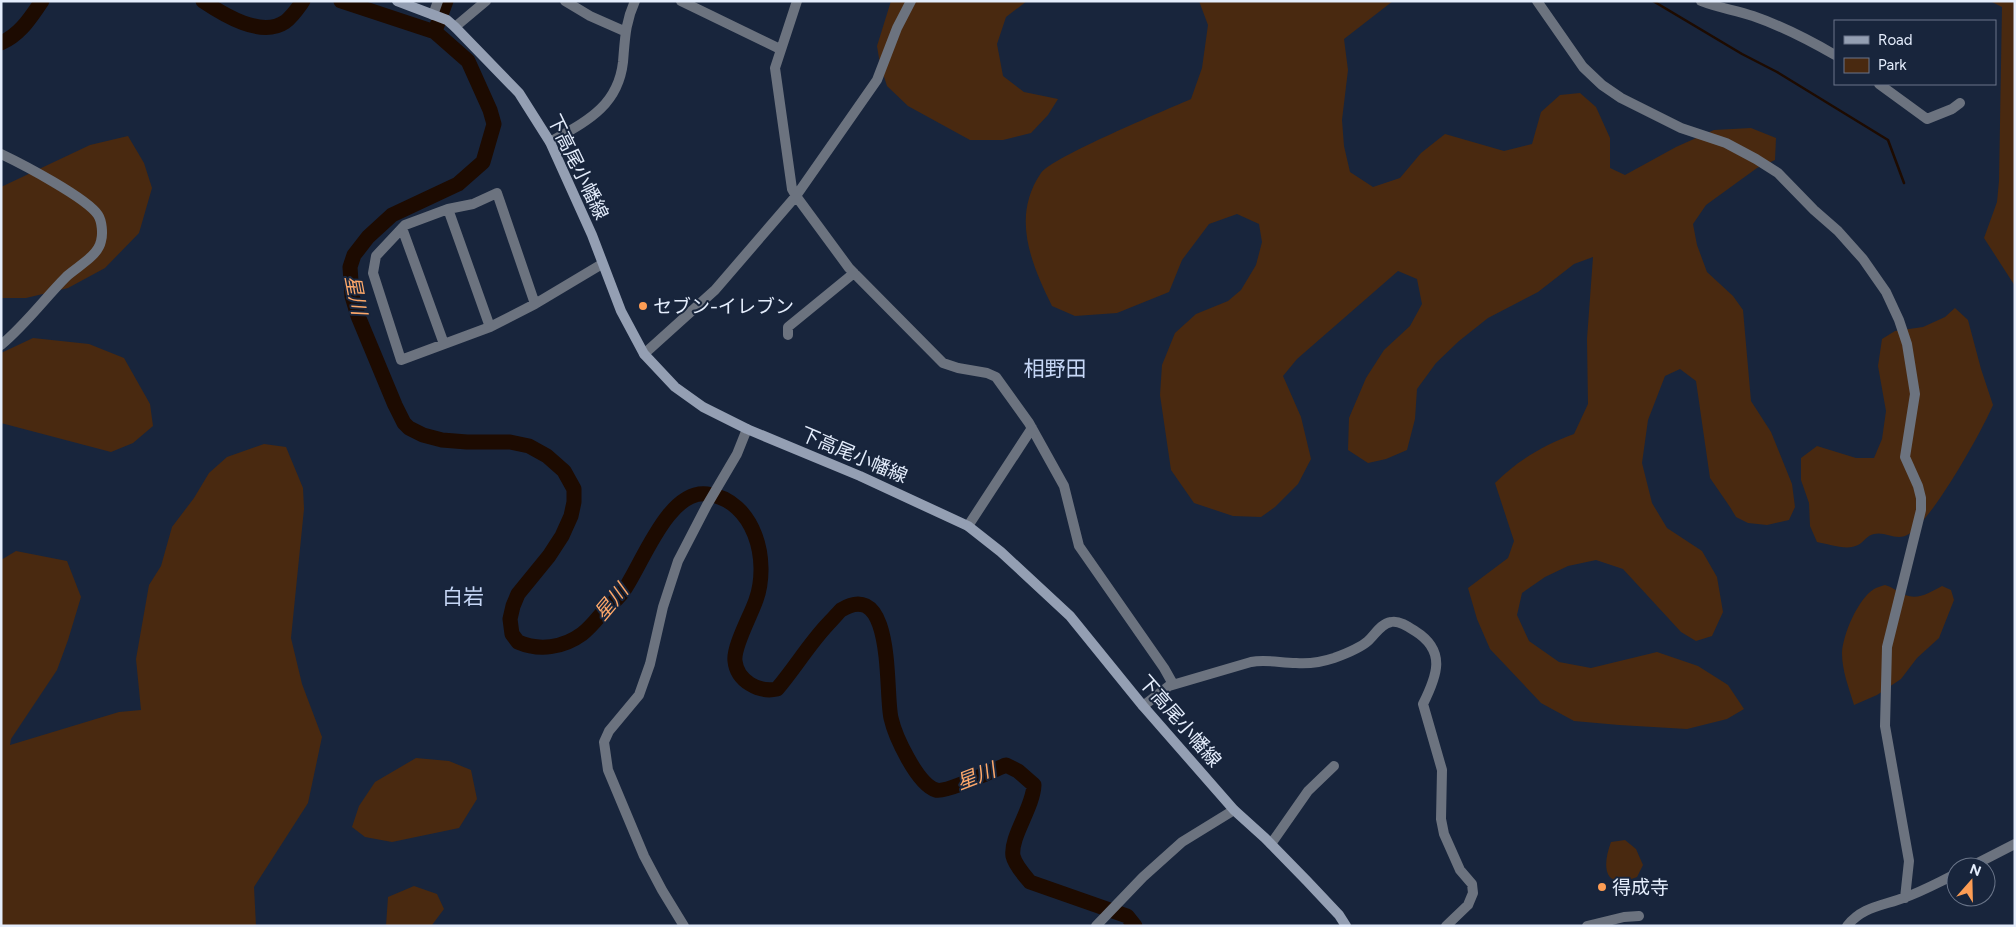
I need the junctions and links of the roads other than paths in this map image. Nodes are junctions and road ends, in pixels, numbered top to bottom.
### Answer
1 (397, 1) edge
2 (438, 1) edge
3 (486, 1) edge
4 (565, 1) edge
5 (635, 1) edge
6 (681, 1) edge
7 (797, 1) edge
8 (911, 1) edge
9 (1537, 1) edge
10 (1700, 1) edge
11 (435, 16) junction
12 (451, 23) junction
13 (624, 32) junction
14 (780, 49) junction
15 (1834, 54) edge
16 (1880, 85) edge
17 (1960, 103) dead end
18 (550, 142) junction
19 (1, 154) edge
20 (796, 196) junction
21 (448, 209) junction
22 (402, 228) junction
23 (602, 264) junction
24 (854, 273) junction
25 (535, 304) junction
26 (490, 327) junction
27 (788, 336) dead end
28 (444, 344) junction
29 (1, 345) edge
30 (644, 354) junction
31 (1032, 428) junction
32 (747, 429) junction
33 (968, 526) junction
34 (1173, 684) junction
35 (1143, 706) junction
36 (1334, 766) dead end
37 (1234, 810) junction
38 (1271, 844) junction
39 (2015, 844) edge
40 (1990, 857) edge
41 (1946, 879) edge
42 (1905, 898) junction
43 (1639, 916) dead end
44 (684, 926) edge
45 (1096, 926) edge
46 (1346, 926) edge
47 (1446, 926) edge
48 (1587, 926) edge
49 (1847, 926) edge

1 - 11 main road, 下高尾小幡線
2 - 11 street
3 - 12 street
4 - 13 street
5 - 13 street
6 - 14 street
7 - 14 street
8 - 20 street
9 - 42 street
10 - 15 street
11 - 12 main road, 下高尾小幡線
12 - 18 main road, 下高尾小幡線
13 - 18 street
14 - 20 street
16 - 17 street
18 - 23 main road, 下高尾小幡線
19 - 29 street
20 - 24 street
20 - 30 street
21 - 22 street
21 - 25 street
21 - 26 street
22 - 28 street
22 - 28 street
23 - 25 street
23 - 30 main road, 下高尾小幡線
24 - 27 street
24 - 31 street
25 - 26 street
26 - 28 street
30 - 32 main road, 下高尾小幡線
31 - 33 street
31 - 34 street
32 - 33 main road, 下高尾小幡線
32 - 44 street
33 - 35 main road, 下高尾小幡線
34 - 35 street
34 - 47 street
35 - 37 main road, 下高尾小幡線
36 - 38 street
37 - 38 main road, 下高尾小幡線
37 - 45 street
38 - 46 main road, 下高尾小幡線
39 - 40 street
41 - 42 street
42 - 49 street
43 - 48 street

